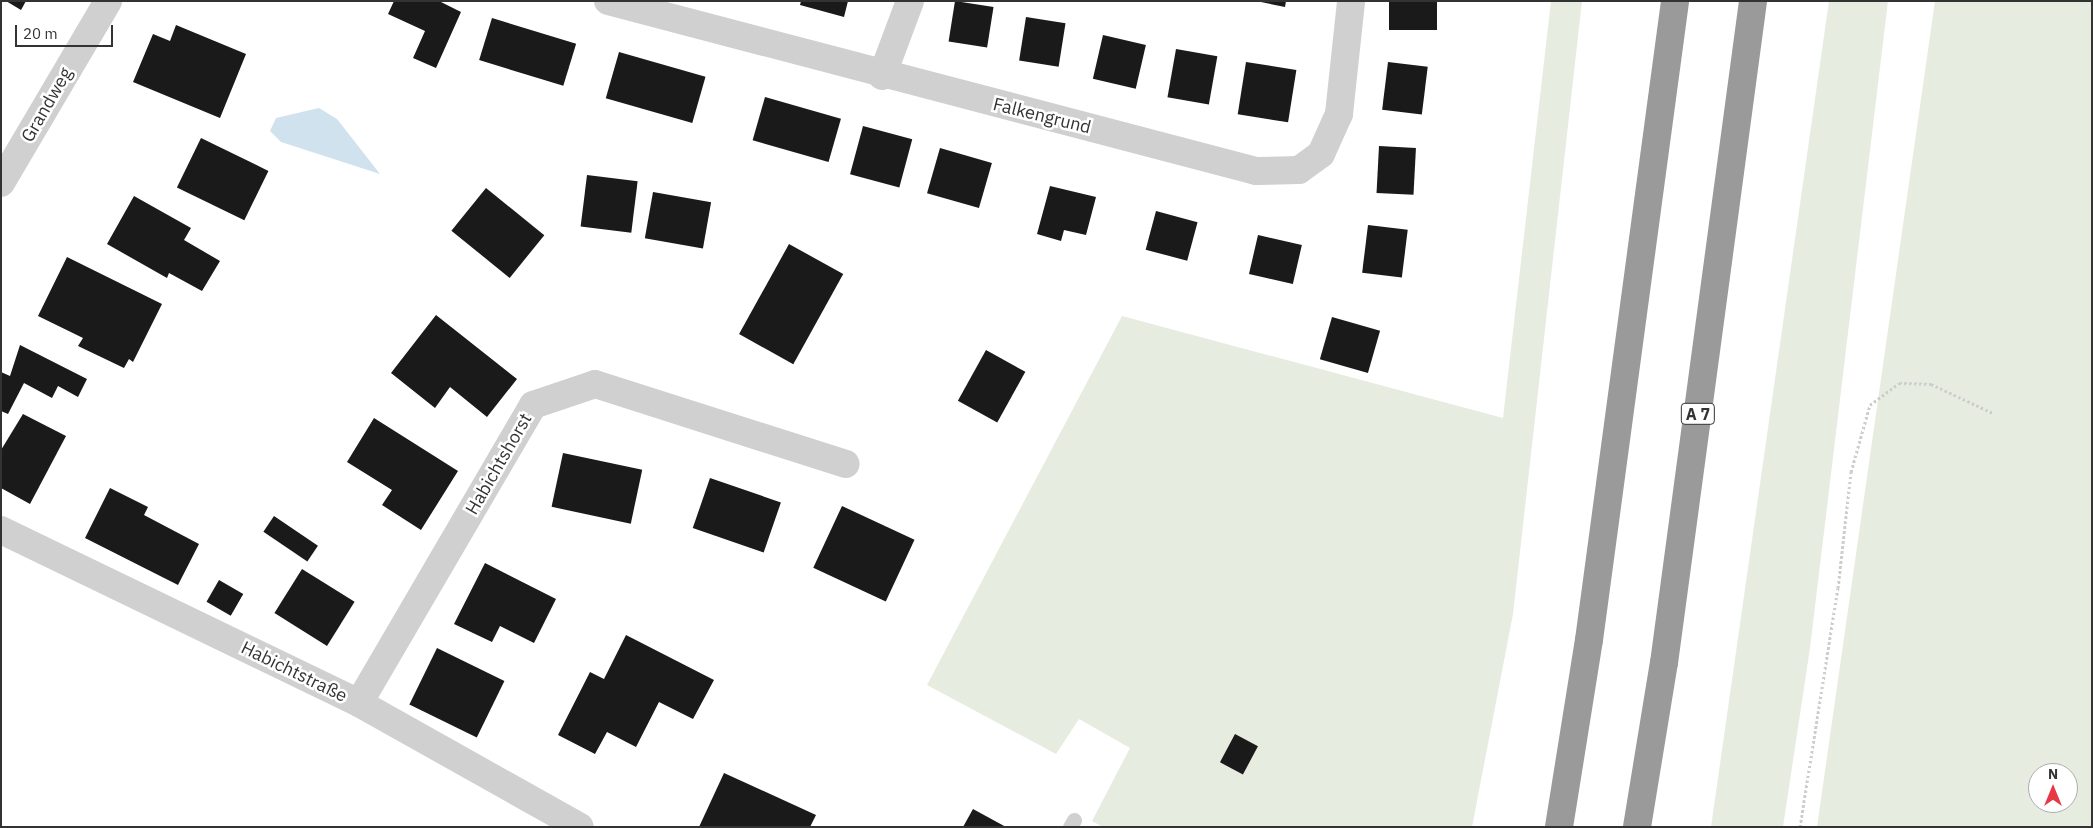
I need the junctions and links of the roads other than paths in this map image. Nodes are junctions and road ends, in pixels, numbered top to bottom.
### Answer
1 (108, 1) edge
2 (608, 1) edge
3 (910, 1) edge
4 (1351, 1) edge
5 (1675, 1) edge
6 (1753, 1) edge
7 (882, 76) junction
8 (1, 183) edge
9 (846, 464) dead end
10 (1, 530) edge
11 (359, 704) junction
12 (580, 827) edge
13 (1559, 827) edge
14 (1637, 827) edge

1 - 8 street, Grandweg
2 - 7 street, Falkengrund
3 - 7 street
4 - 7 street, Falkengrund
5 - 13 highway
6 - 14 highway, A 7
9 - 11 street, Habichtshorst
10 - 11 street, Habichtstraße
11 - 12 street, Habichtstraße

